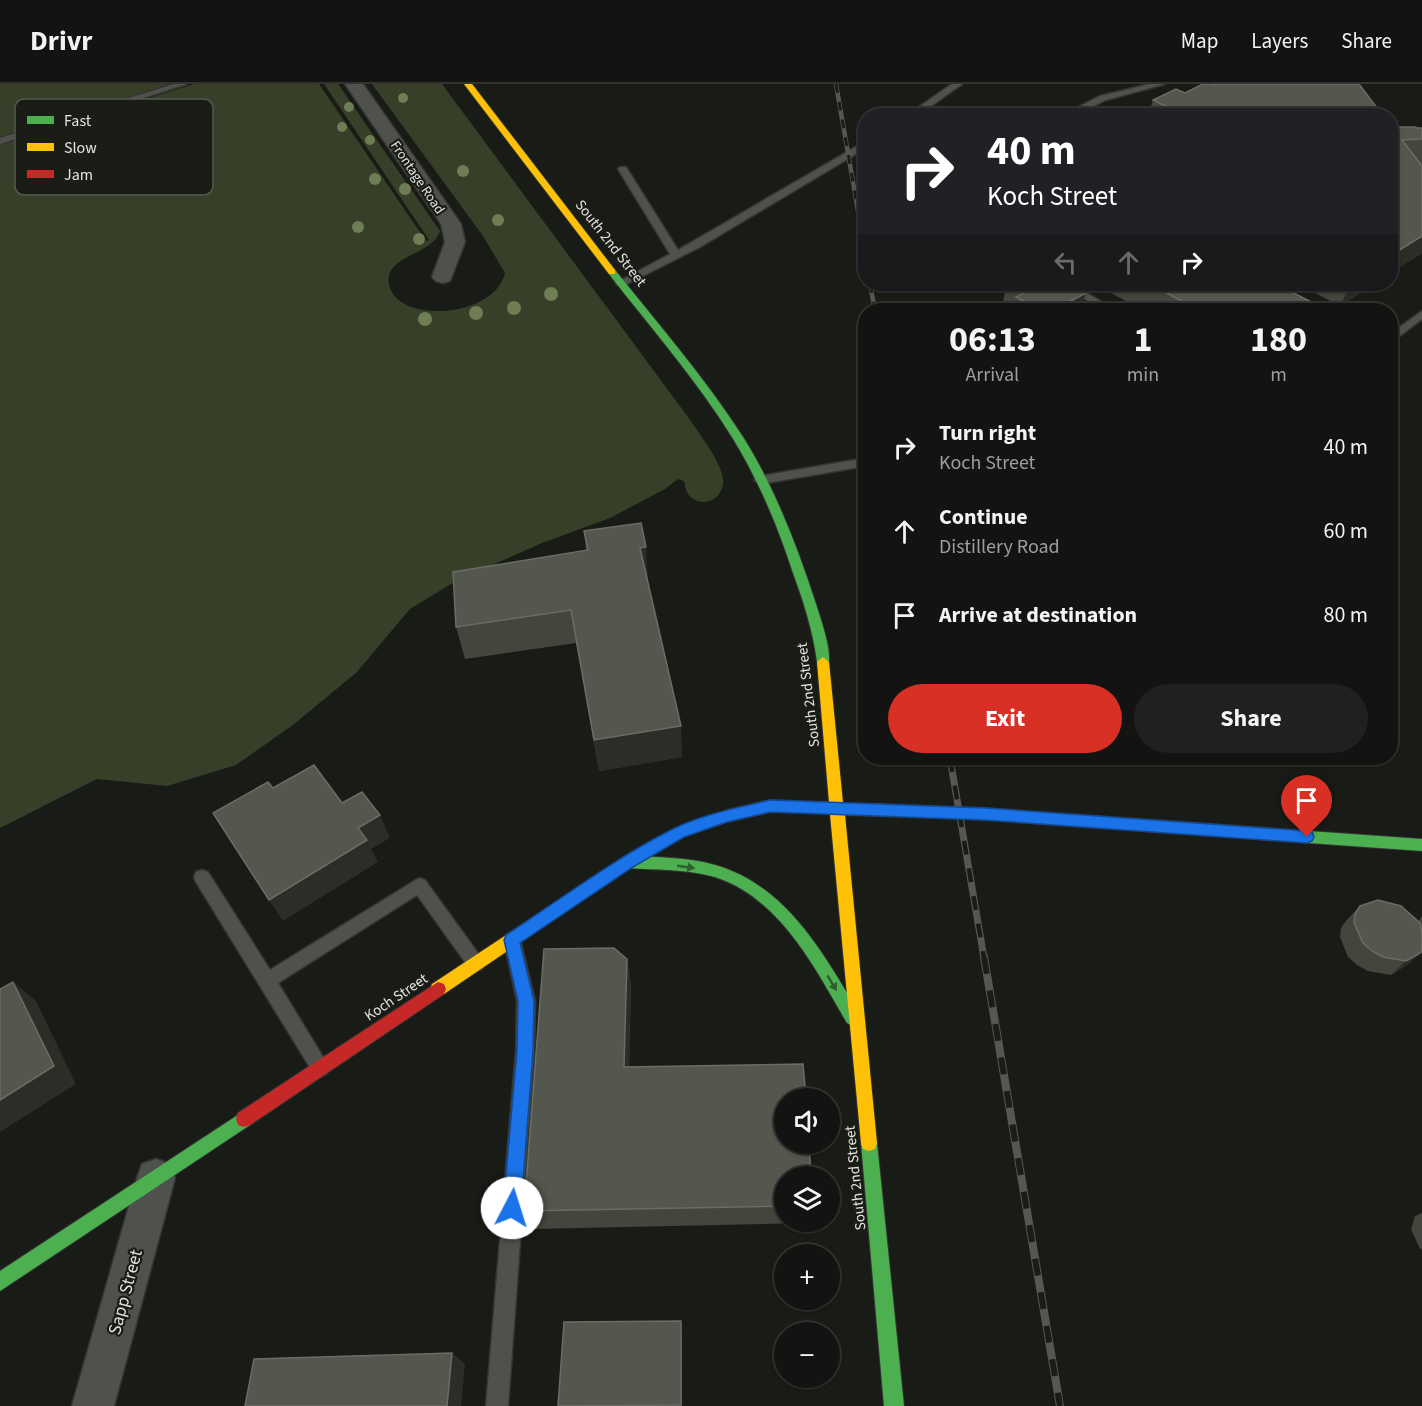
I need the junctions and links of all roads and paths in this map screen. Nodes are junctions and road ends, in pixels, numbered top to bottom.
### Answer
1 (183, 84) edge
2 (354, 84) edge
3 (468, 84) edge
4 (958, 84) edge
5 (1161, 84) edge
6 (135, 99) edge
7 (921, 108) edge
8 (1082, 108) edge
9 (15, 136) edge
10 (0, 141) edge
11 (858, 149) edge
12 (623, 169) dead end
13 (676, 255) junction
14 (443, 277) dead end
15 (621, 283) junction
16 (1077, 291) edge
17 (1098, 303) edge
18 (1422, 314) edge
19 (1417, 325) edge
20 (1398, 336) edge
21 (858, 463) edge
22 (760, 480) junction
23 (837, 810) junction
24 (1422, 845) edge
25 (628, 862) junction
26 (202, 876) dead end
27 (512, 940) junction
28 (476, 963) junction
29 (267, 981) junction
30 (857, 1025) junction
31 (320, 1068) junction
32 (156, 1178) junction
33 (0, 1282) edge
34 (93, 1406) edge
35 (498, 1406) edge
36 (894, 1406) edge

1 - 6 lane
2 - 14 street, Frontage Road
3 - 15 main road, South 2nd Street
4 - 7 lane
5 - 8 lane
9 - 10 lane
11 - 13 lane
12 - 13 lane
13 - 15 lane
15 - 22 main road, South 2nd Street
16 - 17 lane
18 - 19 lane
19 - 20 lane
21 - 22 lane
22 - 23 main road, South 2nd Street
23 - 24 main road, Koch Street
23 - 25 main road, Koch Street
23 - 30 main road, South 2nd Street
25 - 27 main road, Koch Street
25 -> 30 main road
26 - 29 lane
27 - 28 main road, Koch Street
27 - 35 lane
28 - 29 lane
28 - 31 main road, Koch Street
29 - 31 lane
30 - 36 main road, South 2nd Street
31 - 32 main road, Koch Street
32 - 33 main road, Koch Street
32 - 34 street, Sapp Street

